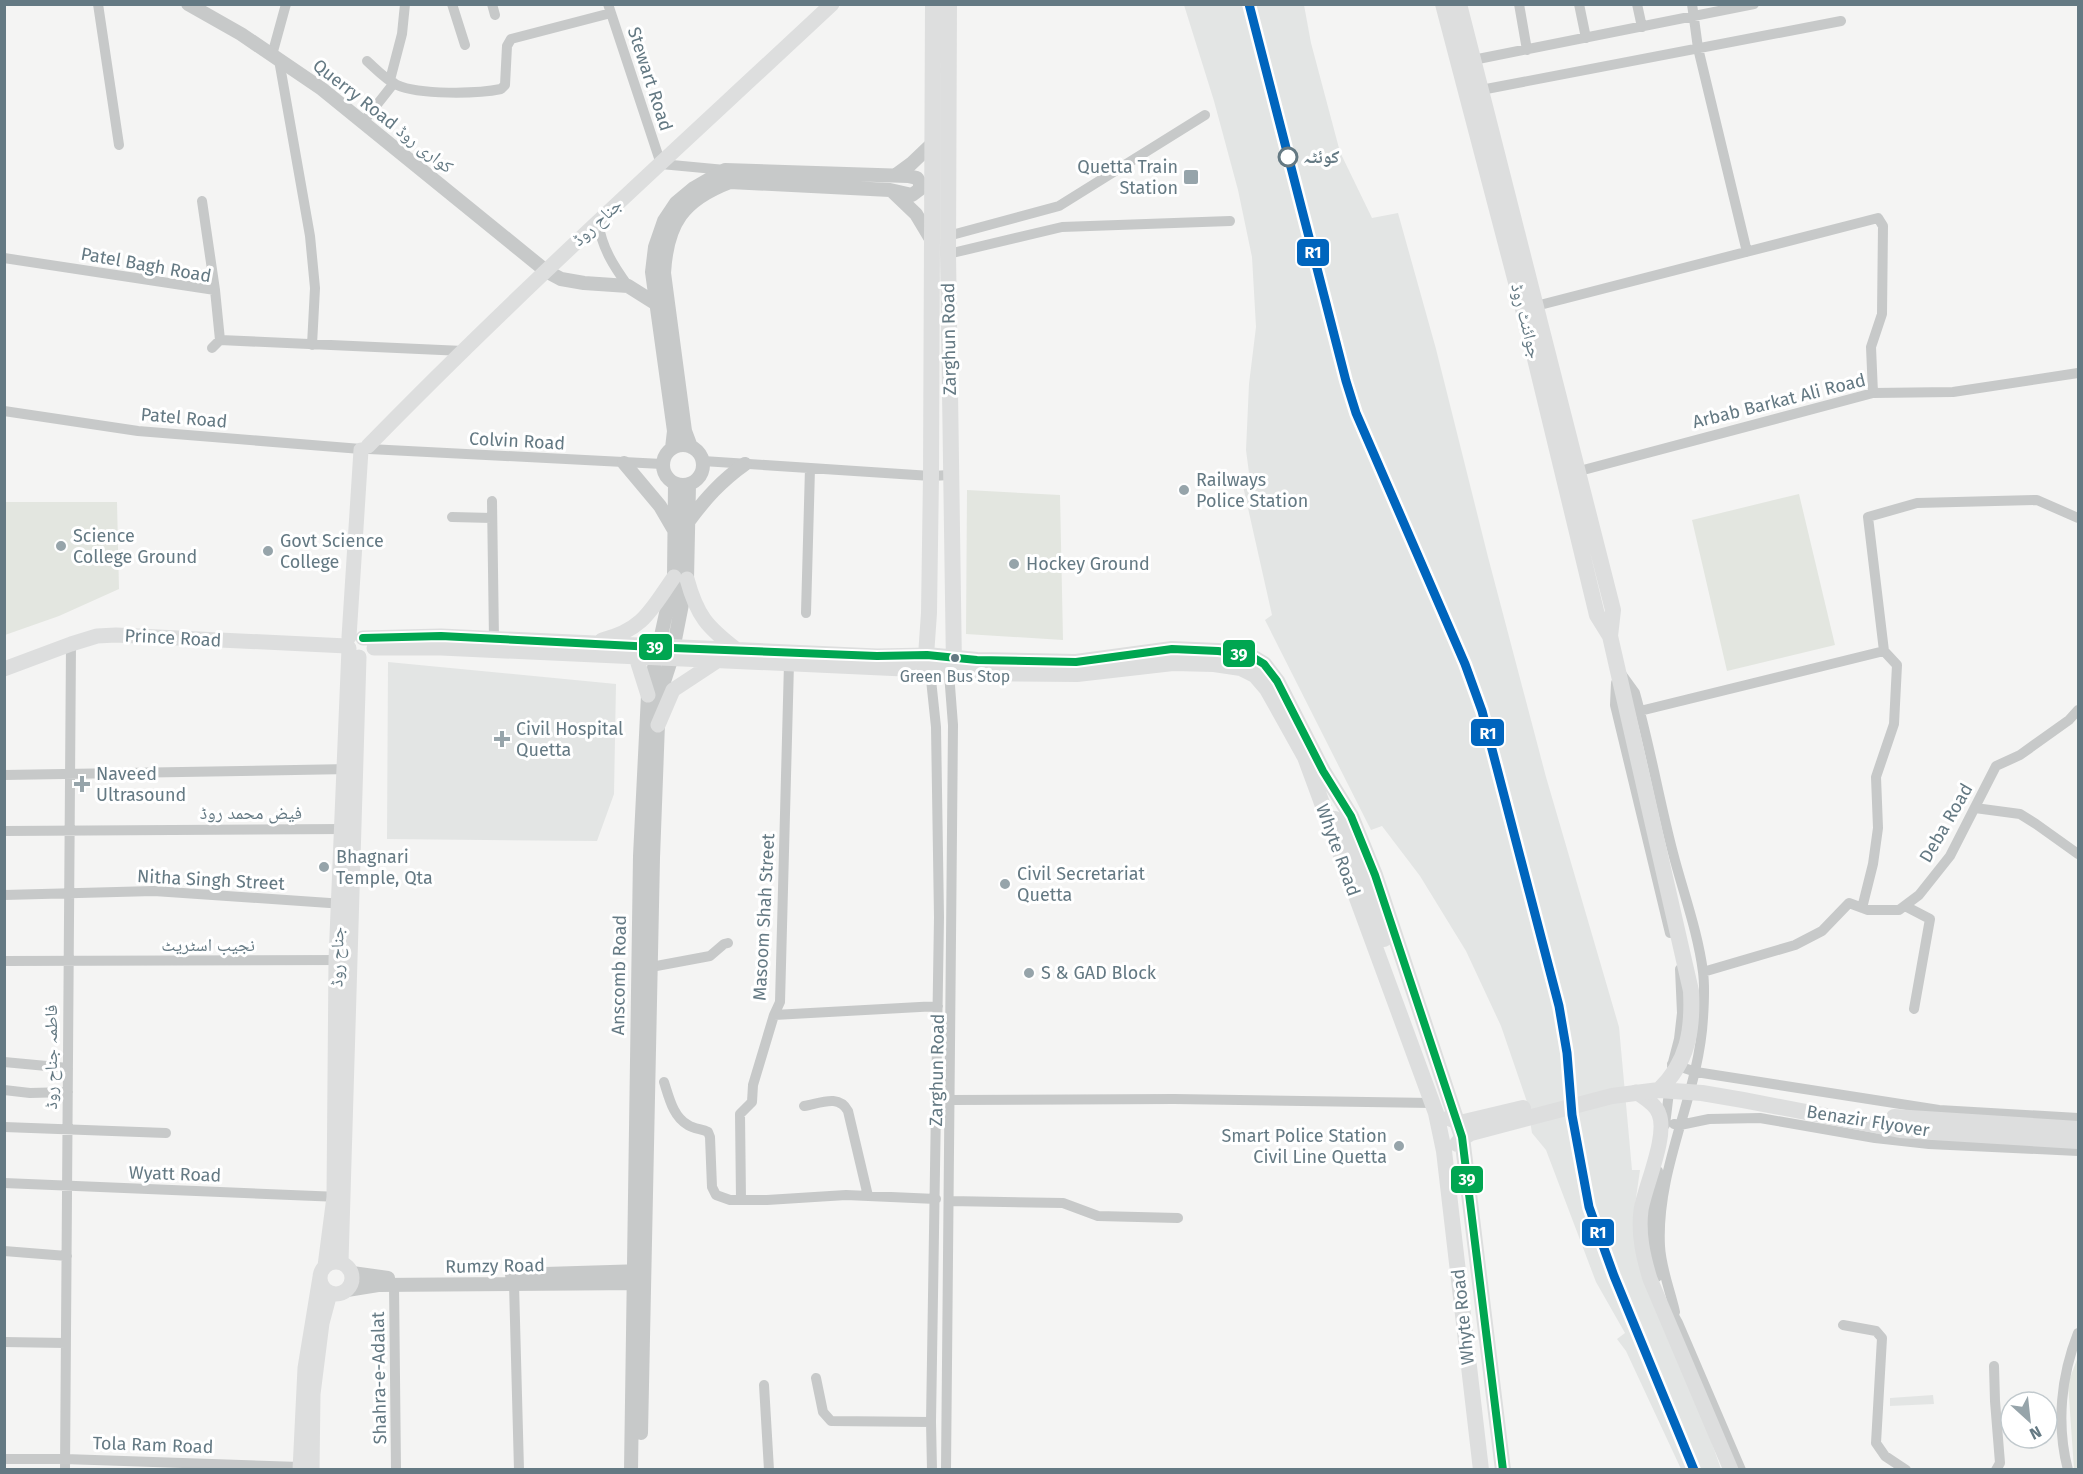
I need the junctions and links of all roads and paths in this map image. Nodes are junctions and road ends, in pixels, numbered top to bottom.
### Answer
1 (98, 4) edge
2 (188, 4) edge
3 (286, 4) edge
4 (405, 4) edge
5 (452, 4) edge
6 (832, 4) edge
7 (933, 4) edge
8 (949, 4) edge
9 (1443, 4) edge
10 (1459, 4) edge
11 (1519, 4) edge
12 (1579, 4) edge
13 (1637, 4) edge
14 (1692, 4) edge
15 (1749, 5) edge
16 (609, 9) edge
17 (1695, 17) junction
18 (1841, 21) dead end
19 (1642, 27) junction
20 (1586, 38) junction
21 (465, 45) dead end
22 (1698, 48) junction
23 (1527, 50) junction
24 (276, 58) junction
25 (1473, 60) junction
26 (367, 61) dead end
27 (392, 82) junction
28 (1481, 90) junction
29 (1205, 115) dead end
30 (364, 121) junction
31 (932, 144) junction
32 (119, 145) dead end
33 (661, 164) junction
34 (725, 170) junction
35 (896, 175) junction
36 (890, 190) junction
37 (202, 201) dead end
38 (1230, 221) dead end
39 (598, 222) junction
40 (948, 236) junction
41 (931, 239) junction
42 (1747, 252) junction
43 (948, 254) junction
44 (4, 258) edge
45 (546, 270) junction
46 (628, 286) junction
47 (215, 290) junction
48 (655, 303) junction
49 (1536, 306) junction
50 (220, 340) junction
51 (312, 345) junction
52 (212, 348) dead end
53 (463, 351) junction
54 (2079, 373) edge
55 (1873, 393) junction
56 (4, 411) edge
57 (691, 447) junction
58 (672, 448) junction
59 (366, 449) junction
60 (703, 461) junction
61 (624, 463) junction
62 (662, 464) junction
63 (745, 464) junction
64 (810, 468) junction
65 (1571, 473) junction
66 (950, 475) junction
67 (931, 476) junction
68 (675, 484) junction
69 (689, 485) junction
70 (492, 501) dead end
71 (452, 517) dead end
72 (492, 518) junction
73 (2079, 518) edge
74 (688, 522) junction
75 (674, 530) junction
76 (680, 578) junction
77 (806, 613) dead end
78 (494, 639) junction
79 (356, 643) junction
80 (587, 643) junction
81 (71, 644) junction
82 (737, 650) junction
83 (1884, 651) junction
84 (665, 653) junction
85 (636, 657) junction
86 (717, 661) junction
87 (789, 663) junction
88 (927, 665) junction
89 (952, 668) junction
90 (1617, 668) junction
91 (4, 669) edge
92 (648, 695) junction
93 (2079, 710) edge
94 (1640, 711) junction
95 (658, 725) junction
96 (350, 769) junction
97 (4, 775) edge
98 (72, 775) junction
99 (1318, 775) junction
100 (1975, 808) junction
101 (348, 829) junction
102 (4, 831) edge
103 (69, 831) junction
104 (2079, 854) edge
105 (69, 894) junction
106 (4, 895) edge
107 (345, 904) junction
108 (1905, 906) junction
109 (1863, 908) junction
110 (728, 943) dead end
111 (342, 960) junction
112 (4, 961) edge
113 (69, 962) junction
114 (651, 967) junction
115 (1703, 972) junction
116 (938, 1006) junction
117 (1914, 1009) dead end
118 (774, 1015) junction
119 (4, 1062) edge
120 (1672, 1064) junction
121 (68, 1068) junction
122 (1696, 1072) junction
123 (664, 1082) dead end
124 (1663, 1086) junction
125 (4, 1090) edge
126 (68, 1092) junction
127 (1636, 1092) junction
128 (950, 1100) junction
129 (804, 1106) dead end
130 (1438, 1109) junction
131 (2079, 1118) edge
132 (1665, 1122) junction
133 (1680, 1125) junction
134 (4, 1127) edge
135 (68, 1129) junction
136 (2079, 1129) edge
137 (166, 1133) dead end
138 (2079, 1141) edge
139 (2079, 1151) edge
140 (1452, 1154) junction
141 (4, 1183) edge
142 (67, 1185) junction
143 (868, 1196) junction
144 (339, 1197) junction
145 (936, 1199) junction
146 (741, 1200) junction
147 (949, 1201) junction
148 (1178, 1218) dead end
149 (4, 1251) edge
150 (67, 1256) junction
151 (340, 1262) junction
152 (322, 1271) junction
153 (352, 1273) junction
154 (640, 1277) junction
155 (514, 1284) junction
156 (394, 1285) junction
157 (347, 1290) junction
158 (330, 1293) junction
159 (1678, 1323) junction
160 (1843, 1325) dead end
161 (2079, 1333) edge
162 (4, 1342) edge
163 (66, 1343) junction
164 (1994, 1366) dead end
165 (816, 1378) dead end
166 (764, 1385) dead end
167 (931, 1422) junction
168 (4, 1459) edge
169 (65, 1464) edge
170 (183, 1466) edge
171 (304, 1469) edge
172 (396, 1470) edge
173 (519, 1470) edge
174 (631, 1470) edge
175 (640, 1470) edge
176 (769, 1470) edge
177 (932, 1470) edge
178 (946, 1470) edge
179 (1481, 1470) edge
180 (1493, 1470) edge
181 (1503, 1470) edge
182 (1731, 1470) edge
183 (1741, 1470) edge
184 (1906, 1470) edge
185 (1996, 1470) edge
186 (2068, 1470) edge

1 - 32 street
2 - 24 street, Querry Road کواری روڈ
3 - 24 street
4 - 27 street
5 - 21 street
6 - 33 main road, جناح روڈ
7 - 31 main road, Zarghun Road
8 - 40 main road, Zarghun Road
9 - 65 main road, جوائنٹ روڈ
10 - 25 main road, جوائنٹ روڈ
11 - 23 street
12 - 20 street
13 - 19 street
14 - 17 street
15 - 17 street
16 - 27 street
16 - 33 street, Stewart Road
17 - 19 street
17 - 22 street
18 - 22 street
19 - 20 street
20 - 23 street
22 - 28 street
22 - 42 street
23 - 25 street
24 - 30 street, Querry Road کواری روڈ
24 - 51 street
25 - 28 main road, جوائنٹ روڈ
26 - 27 street
27 - 30 street
28 - 49 main road, جوائنٹ روڈ
29 - 40 street
30 - 45 street, Querry Road کواری روڈ
31 - 35 street
31 - 41 main road, Zarghun Road
33 - 34 street
33 - 39 main road, جناح روڈ
34 - 35 street
34 - 48 street
35 - 36 street
36 - 41 street
36 - 57 street
37 - 47 street
38 - 43 street
39 - 45 main road, جناح روڈ
39 - 46 street
40 - 43 main road, Zarghun Road
41 - 67 main road, Zarghun Road
42 - 49 street
42 - 55 street
43 - 66 main road, Zarghun Road
44 - 47 street, Patel Bagh Road
45 - 46 street, Querry Road کواری روڈ
45 - 53 main road, جناح روڈ
46 - 48 street
47 - 50 street, Patel Bagh Road
48 - 58 street
49 - 65 main road, جوائنٹ روڈ
50 - 51 street
50 - 52 street
51 - 53 street
53 - 59 main road, جناح روڈ
54 - 55 street, Arbab Barkat Ali Road
55 - 65 street, Arbab Barkat Ali Road
56 - 59 street, Patel Road
57 - 58 street
57 - 60 street
58 - 62 street
59 - 61 street, Colvin Road
59 - 79 main road, جناح روڈ
60 - 63 street
60 - 69 street
61 - 62 street, Colvin Road
61 - 75 street
62 - 68 street
63 - 64 street
63 - 74 street
64 - 67 street
64 - 77 street
65 - 90 main road, جوائنٹ روڈ
66 - 67 street
66 - 89 main road, Zarghun Road
67 - 88 main road, Zarghun Road
68 - 69 street
68 - 75 street, Anscomb Road
69 - 74 street, Anscomb Road
70 - 72 street
71 - 72 street
72 - 78 street
73 - 83 street
74 - 76 street, Anscomb Road
75 - 76 street, Anscomb Road
76 - 80 main road
76 - 82 main road
76 - 84 street, Anscomb Road
78 - 79 main road, Prince Road
78 - 80 main road, Prince Road
79 - 81 main road, Prince Road
79 - 85 main road, Prince Road
79 - 96 main road, جناح روڈ
80 - 84 main road, Prince Road
81 - 91 main road, Prince Road
81 - 98 street, فاطمہ جناح روڈ
82 - 84 main road, Prince Road
82 - 88 main road, Prince Road
83 - 94 street
83 - 109 street
84 - 85 main road, Prince Road
84 - 86 main road, Prince Road
84 - 92 street, Anscomb Road
84 - 95 street, Anscomb Road
85 - 92 main road
86 - 87 main road, Prince Road
86 - 95 main road
87 - 88 main road, Prince Road
87 - 118 street, Masoom Shah Street
88 - 89 main road, Prince Road
88 - 116 street, Zarghun Road
89 - 99 main road, Prince Road
89 - 128 street, Zarghun Road
90 - 94 street
90 - 120 street
90 - 124 main road, جوائنٹ روڈ
92 - 154 street, Anscomb Road
93 - 100 street, Deba Road
94 - 115 street
95 - 114 street, Anscomb Road
96 - 98 street
96 - 101 main road, جناح روڈ
97 - 98 street
98 - 103 street, فاطمہ جناح روڈ
99 - 130 main road, Whyte Road
99 - 130 main road, Whyte Road
99 - 181 main road, Whyte Road
100 - 104 street
100 - 108 street, Deba Road
101 - 103 street, فیض محمد روڈ
101 - 107 main road, جناح روڈ
102 - 103 street, فیض محمد روڈ
103 - 105 street, فاطمہ جناح روڈ
105 - 106 street, Nitha Singh Street
105 - 107 street, Nitha Singh Street
105 - 113 street, فاطمہ جناح روڈ
107 - 111 main road, جناح روڈ
108 - 109 street
108 - 117 street
109 - 115 street
110 - 114 street
111 - 113 street, نجیب اسٹریٹ
111 - 144 main road, جناح روڈ
112 - 113 street, نجیب اسٹریٹ
113 - 121 street, فاطمہ جناح روڈ
114 - 154 street, Anscomb Road
115 - 122 street
116 - 118 street
116 - 145 street, Zarghun Road
118 - 146 street, Masoom Shah Street
119 - 121 street
120 - 122 street
120 - 132 street
121 - 126 street, فاطمہ جناح روڈ
122 - 131 street
122 - 133 street
123 - 146 street
124 - 127 main road, Benazir Flyover
124 - 130 main road, Benazir Flyover
124 - 136 main road, Benazir Flyover
124 - 138 main road, Benazir Flyover
125 - 126 street
126 - 135 street, فاطمہ جناح روڈ
127 - 140 main road, Benazir Flyover
127 - 182 main road
128 - 130 street
128 - 147 street, Zarghun Road
129 - 143 street
130 - 140 main road
130 - 179 main road, Whyte Road
132 - 133 street
132 - 159 street
133 - 139 street
133 - 159 street
134 - 135 street
135 - 137 street
135 - 142 street, فاطمہ جناح روڈ
140 - 180 main road
141 - 142 street, Wyatt Road
142 - 144 street, Wyatt Road
142 - 150 street, فاطمہ جناح روڈ
143 - 145 street
143 - 146 street
144 - 151 main road, جناح روڈ
144 - 152 main road, جناح روڈ
145 - 167 street, Zarghun Road
147 - 148 street
147 - 178 street, Zarghun Road
149 - 150 street
150 - 163 street, فاطمہ جناح روڈ
151 - 152 main road
151 - 153 main road
152 - 158 main road
152 - 171 main road, جناح روڈ
153 - 154 street, Rumzy Road
153 - 157 main road
154 - 155 street, Rumzy Road
154 - 174 street, Anscomb Road
154 - 175 street, Anscomb Road
155 - 156 street, Rumzy Road
155 - 173 street
156 - 157 street, Rumzy Road
156 - 172 street, Shahra-e-Adalat
157 - 158 main road
158 - 171 main road
159 - 183 street
160 - 184 street
161 - 186 street
162 - 163 street
163 - 169 street, فاطمہ جناح روڈ
164 - 185 street
165 - 167 street
166 - 176 street
167 - 177 street, Zarghun Road
168 - 169 street, Tola Ram Road
169 - 170 street, Tola Ram Road
170 - 171 street, Tola Ram Road

